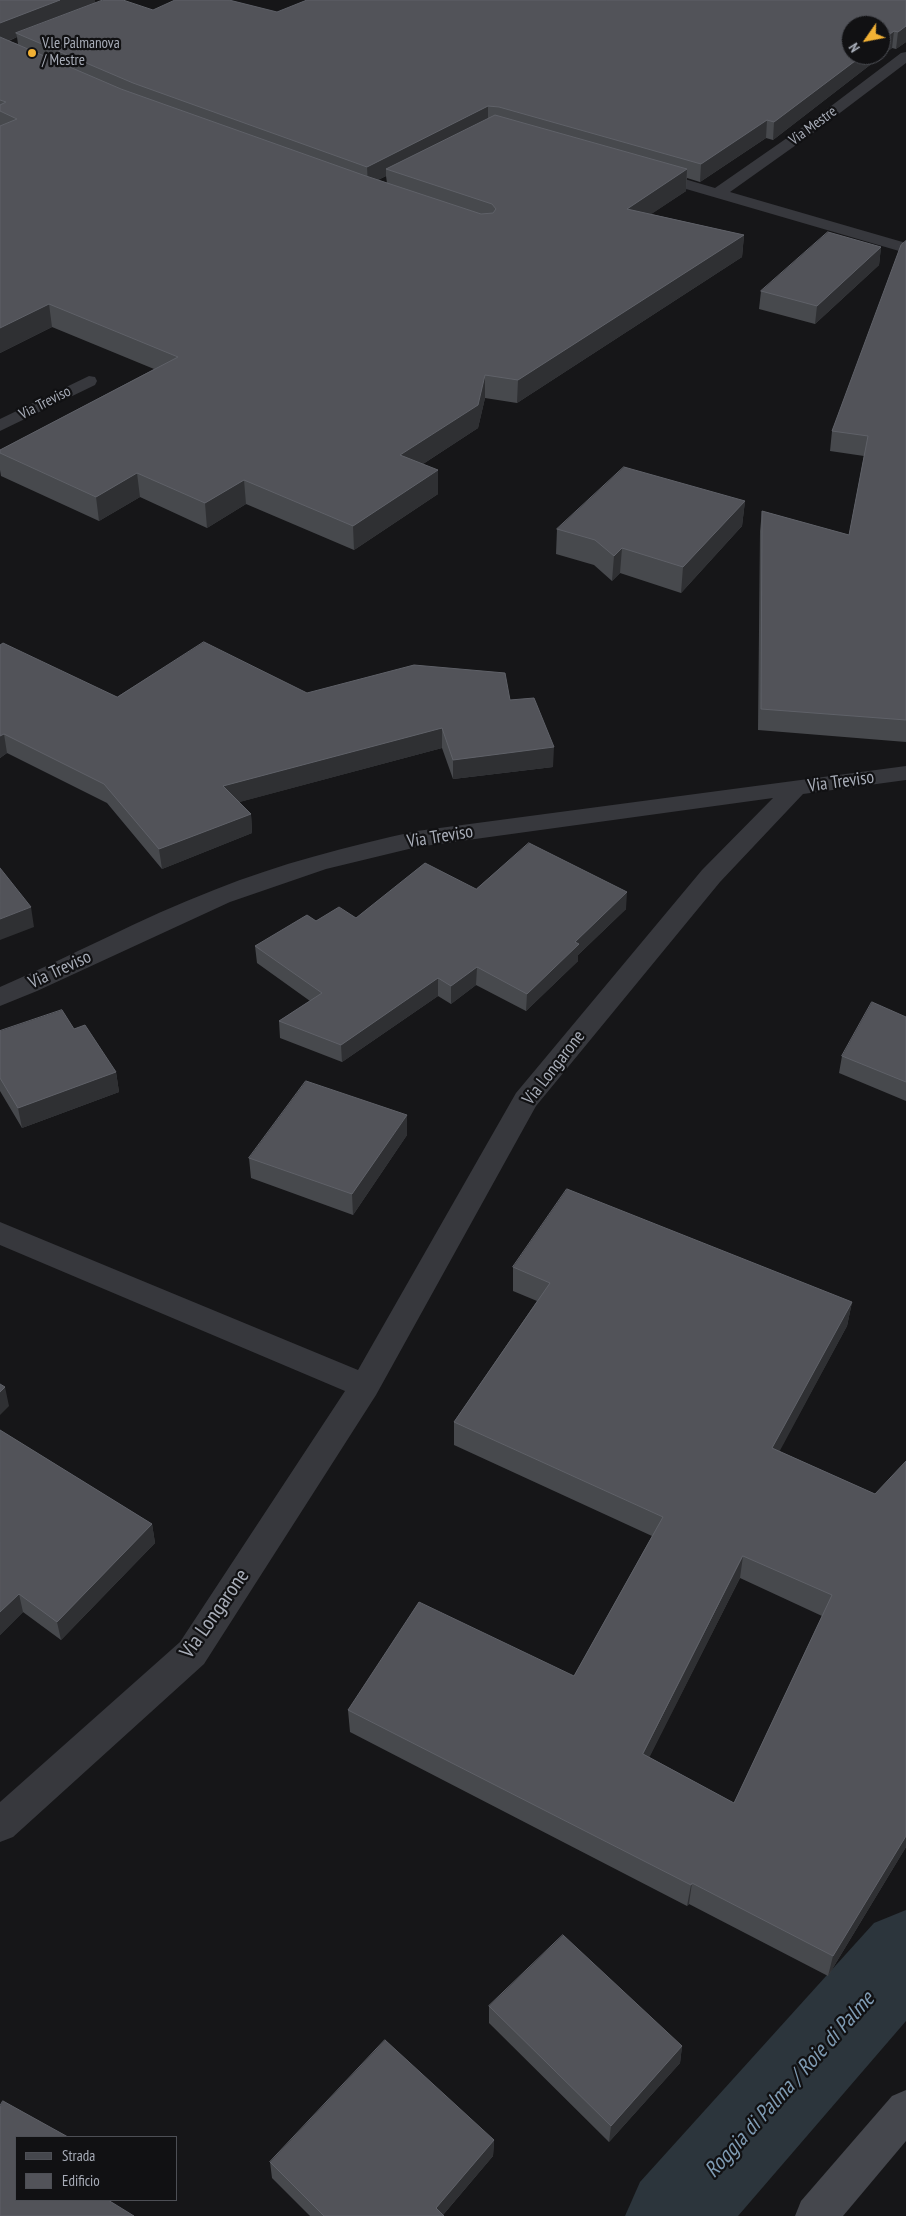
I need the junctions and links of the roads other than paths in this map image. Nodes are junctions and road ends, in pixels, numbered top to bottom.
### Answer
1 (906, 56) edge
2 (634, 169) edge
3 (718, 193) junction
4 (906, 248) edge
5 (90, 381) dead end
6 (0, 426) edge
7 (906, 773) edge
8 (796, 788) junction
9 (0, 998) edge
10 (0, 1233) edge
11 (365, 1386) junction
12 (0, 1825) edge
13 (906, 2110) edge
14 (816, 2216) edge

1 - 3 street, Via Mestre
2 - 3 street
3 - 4 street
5 - 6 lane, Via Treviso
7 - 8 street, Via Treviso
8 - 9 street, Via Treviso
8 - 11 street, Via Longarone
10 - 11 street
11 - 12 street, Via Longarone
13 - 14 street

